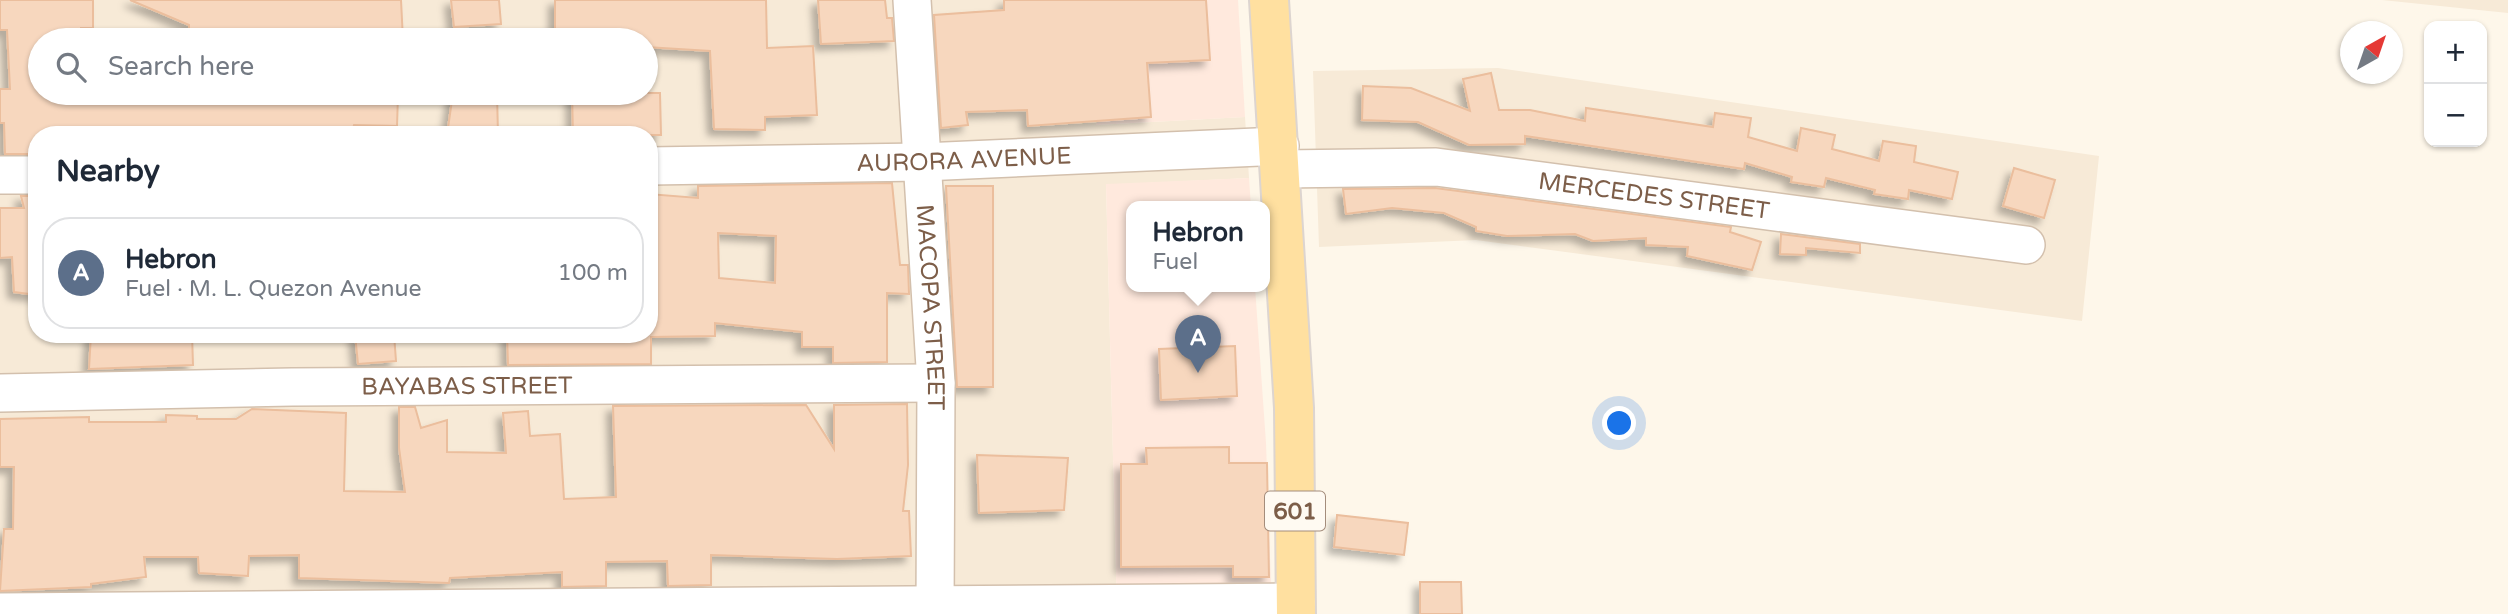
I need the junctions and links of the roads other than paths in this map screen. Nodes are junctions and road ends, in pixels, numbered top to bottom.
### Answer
1 (912, 0) edge
2 (1269, 0) edge
3 (1281, 158) junction
4 (923, 162) junction
5 (658, 166) edge
6 (28, 174) edge
7 (0, 175) edge
8 (2026, 245) dead end
9 (936, 383) junction
10 (0, 393) edge
11 (1296, 608) edge
12 (935, 610) edge
13 (0, 612) edge

1 - 4 street, MACOPA STREET
2 - 3 main road, 601
3 - 4 street, AURORA AVENUE
3 - 8 street, MERCEDES STREET
3 - 11 main road, 601
4 - 5 street, AURORA AVENUE
4 - 9 street, MACOPA STREET
6 - 7 street
9 - 10 street, BAYABAS STREET
9 - 12 street, MACOPA STREET
11 - 12 street
12 - 13 street

